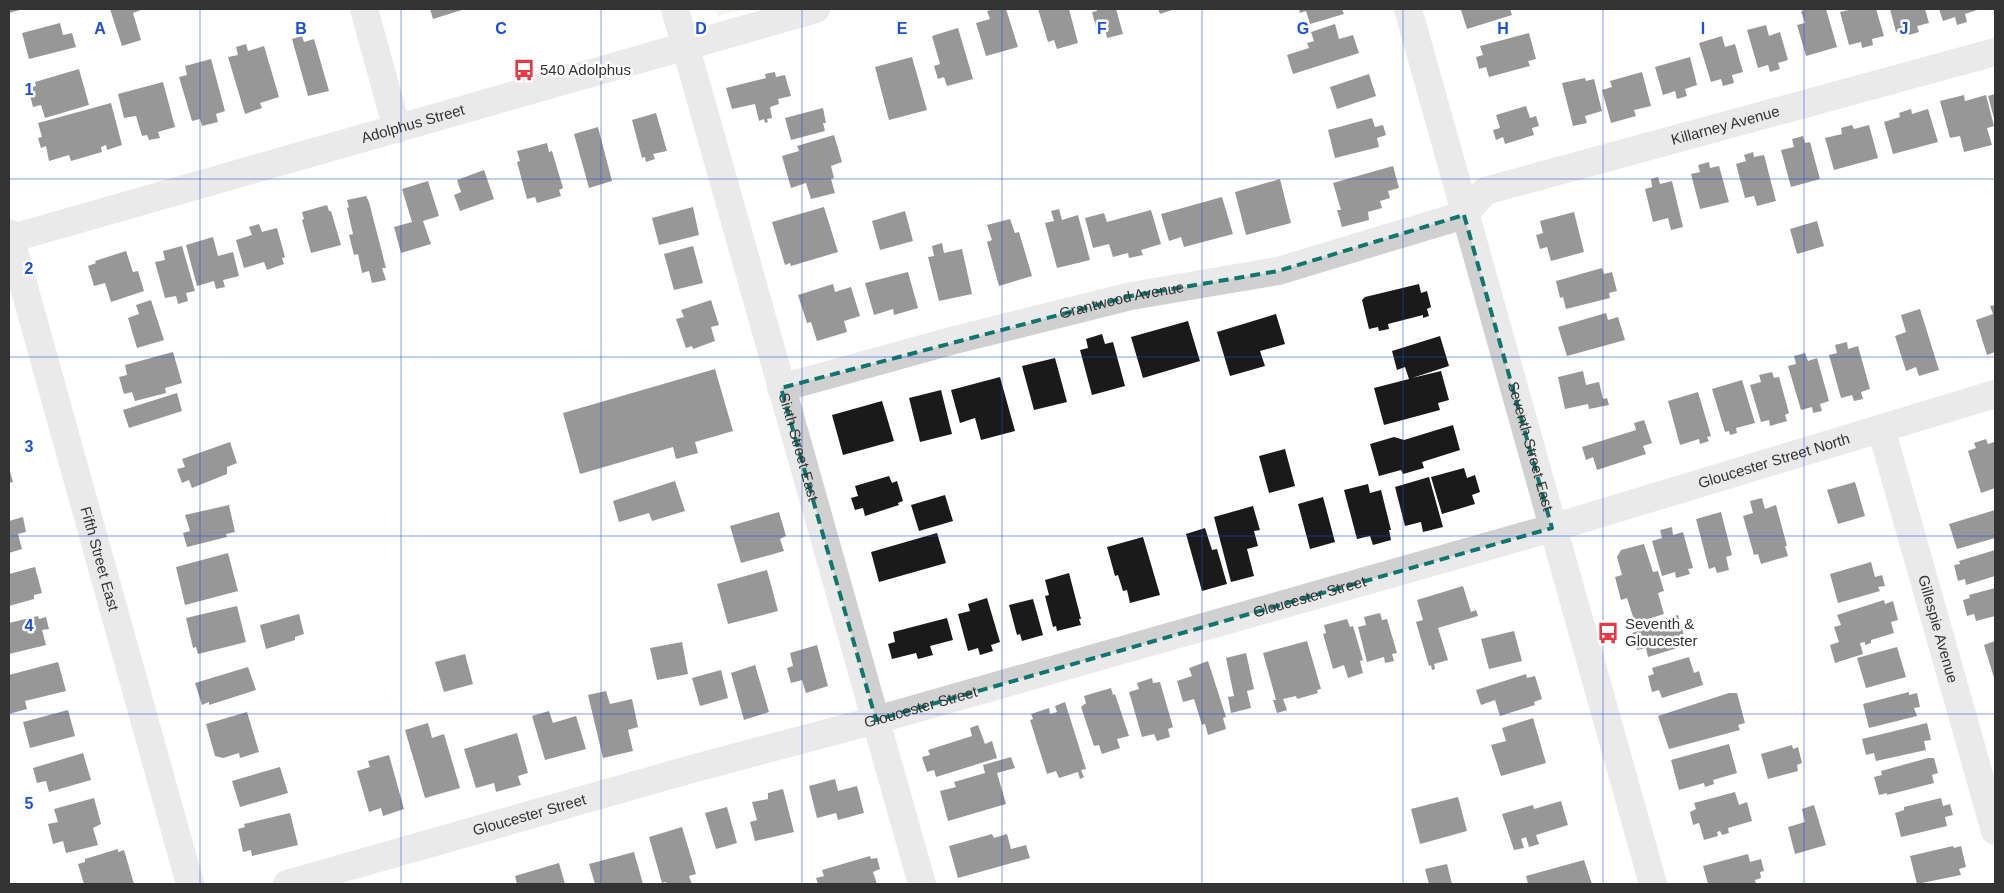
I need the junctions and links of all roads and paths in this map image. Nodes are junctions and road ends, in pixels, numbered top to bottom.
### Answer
1 (364, 9) edge
2 (675, 9) edge
3 (816, 9) edge
4 (1408, 9) edge
5 (685, 46) junction
6 (1995, 52) edge
7 (397, 129) junction
8 (1464, 215) junction
9 (9, 237) edge
10 (781, 388) junction
11 (1995, 394) edge
12 (1881, 428) junction
13 (1552, 528) junction
14 (876, 720) junction
15 (1995, 831) edge
16 (190, 884) edge
17 (286, 884) edge
18 (922, 884) edge
19 (1653, 884) edge

1 - 7 street
2 - 5 street, Sixth Street East
3 - 5 street, Adolphus Street
4 - 8 street, Seventh Street East
5 - 7 street, Adolphus Street
5 - 10 street, Sixth Street East
6 - 8 street, Killarney Avenue
7 - 9 street, Adolphus Street
8 - 10 street, Grantwood Avenue
8 - 13 street, Seventh Street East
9 - 16 street, Fifth Street East
10 - 14 street, Sixth Street East
11 - 12 street, Gloucester Street North
12 - 13 street, Gloucester Street North
12 - 15 street, Gillespie Avenue
13 - 14 street, Gloucester Street
13 - 19 street, Seventh Street East
14 - 17 street, Gloucester Street
14 - 18 street, Sixth Street East

